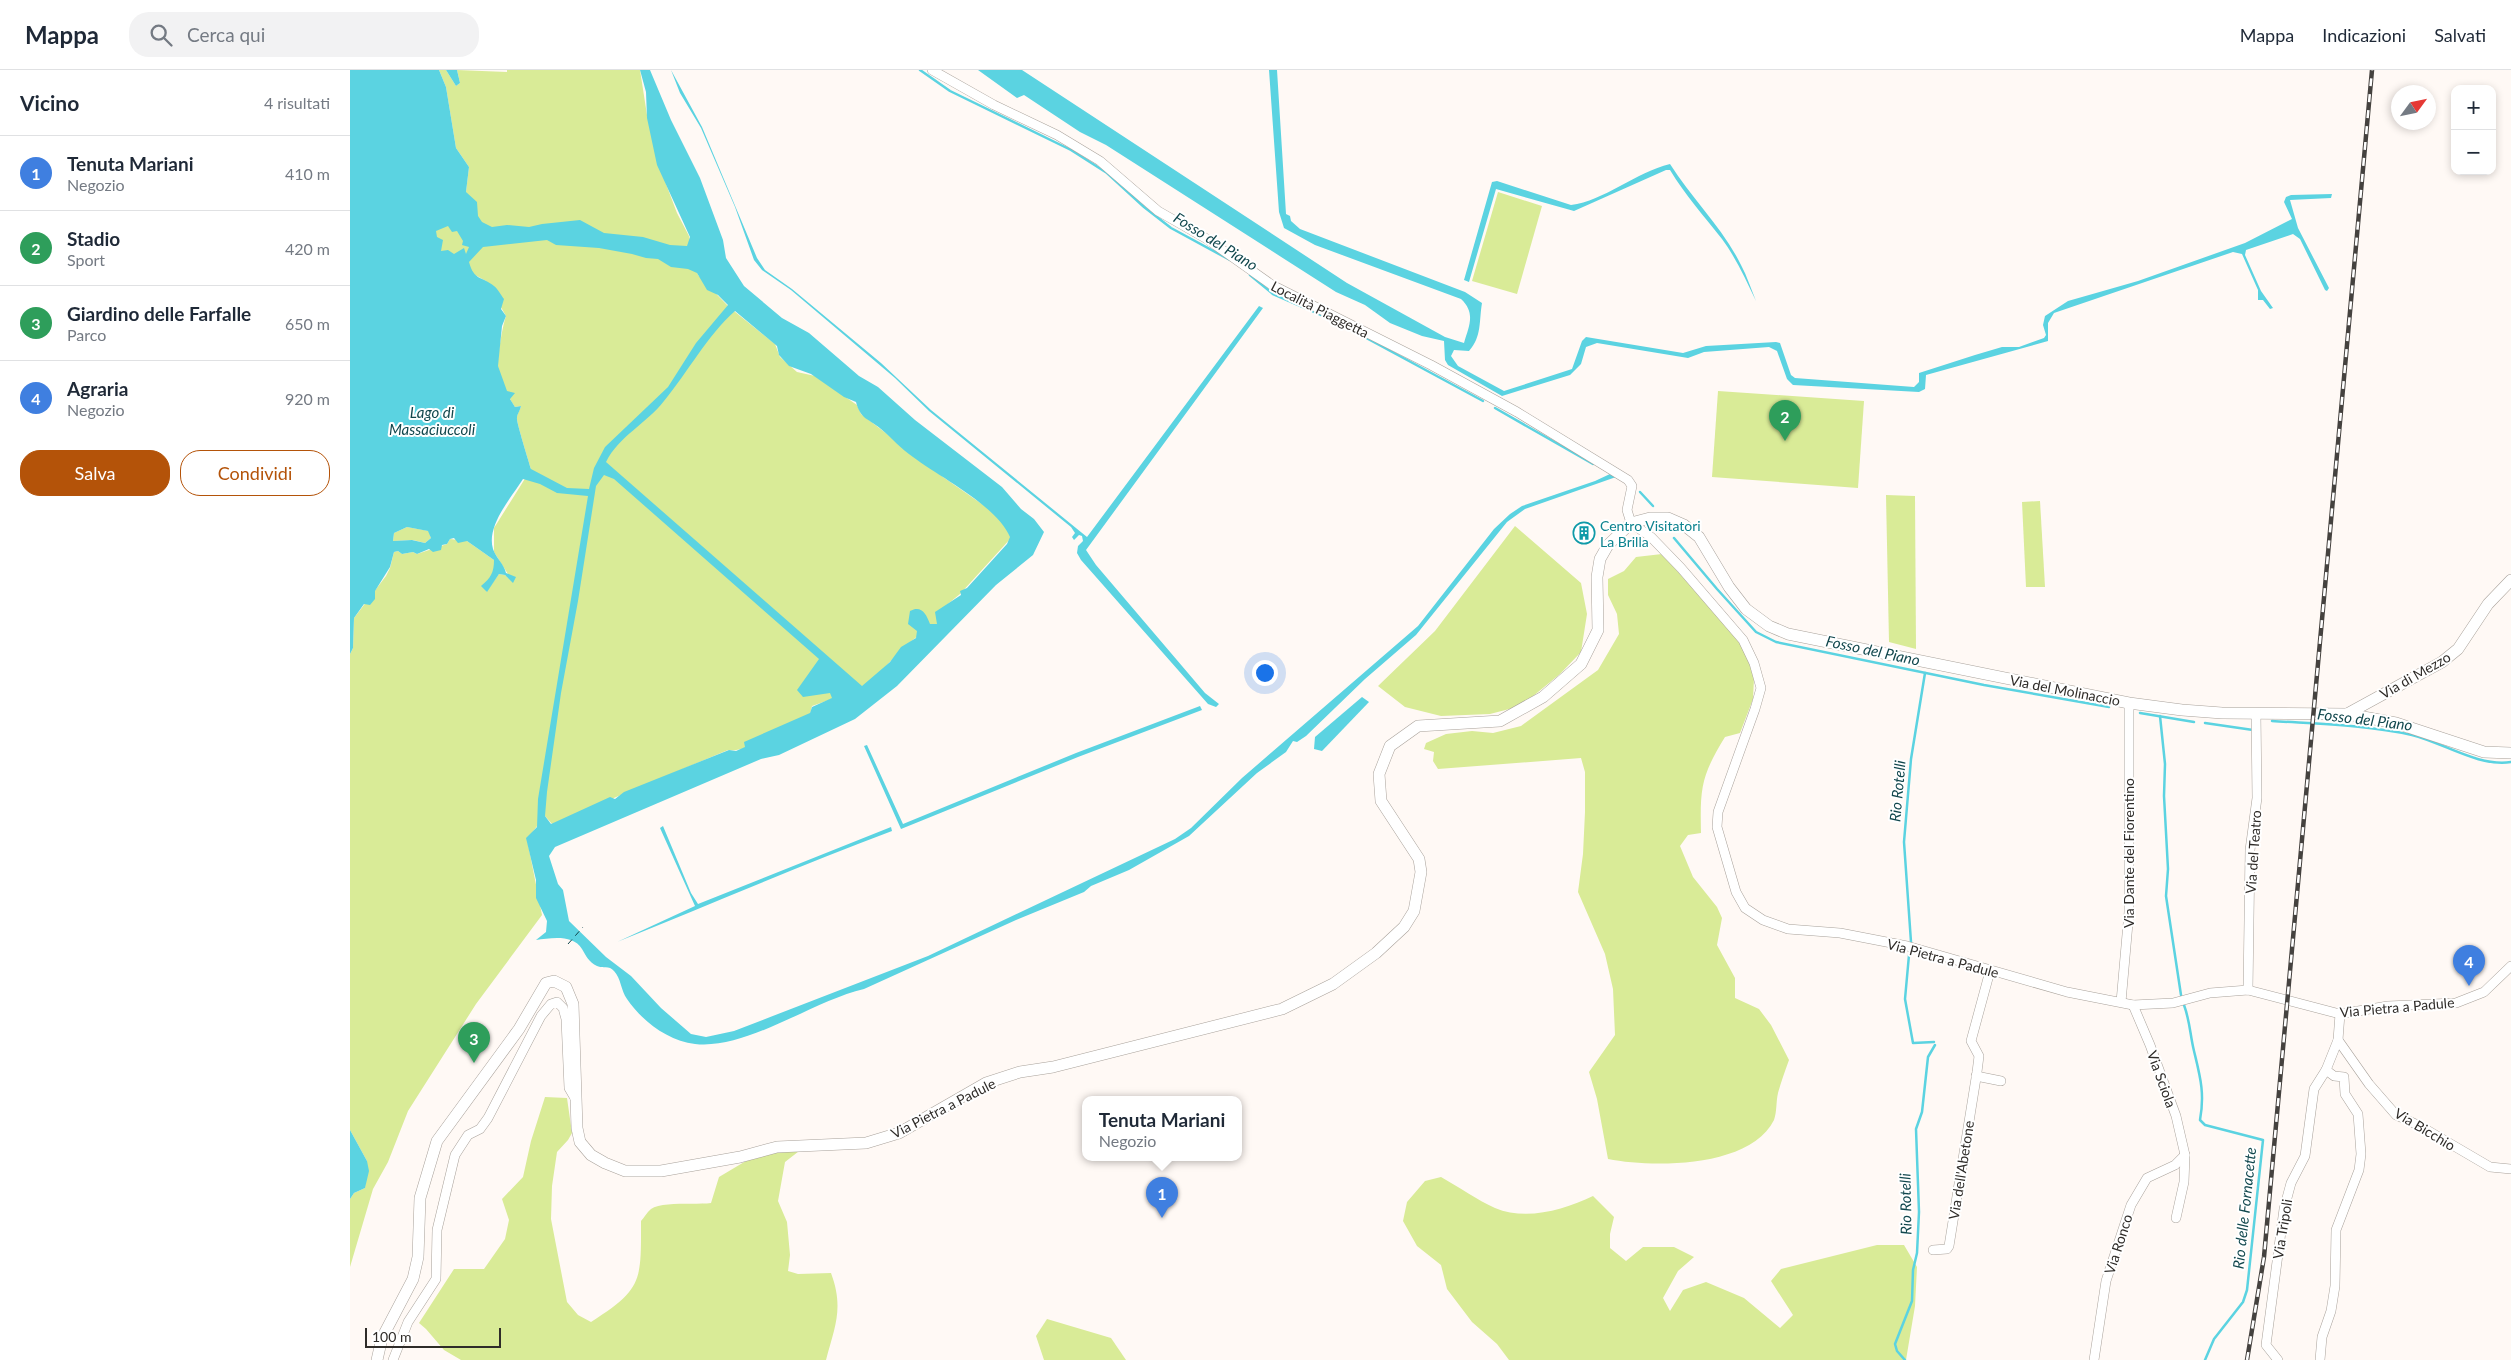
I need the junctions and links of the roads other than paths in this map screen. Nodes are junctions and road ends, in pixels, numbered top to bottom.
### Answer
1 (932, 70) edge
2 (1631, 523) junction
3 (2511, 580) edge
4 (2379, 696) junction
5 (2129, 703) junction
6 (2256, 713) junction
7 (2347, 714) junction
8 (2380, 720) junction
9 (2511, 753) edge
10 (2511, 966) edge
11 (1990, 971) junction
12 (2248, 990) junction
13 (2121, 1002) junction
14 (2133, 1005) junction
15 (2340, 1014) junction
16 (2338, 1040) junction
17 (2326, 1070) junction
18 (2361, 1074) junction
19 (1976, 1076) junction
20 (2344, 1077) junction
21 (2001, 1082) dead end
22 (577, 1102) junction
23 (2185, 1155) junction
24 (2511, 1169) edge
25 (2176, 1218) dead end
26 (1933, 1250) dead end
27 (377, 1360) edge
28 (392, 1360) edge
29 (2094, 1360) edge
30 (2278, 1360) edge
31 (2320, 1360) edge

1 - 2 street, Località Piaggetta
2 - 5 street, Via del Molinaccio
2 - 11 street, Via Pietra a Padule
2 - 22 street, Via Pietra a Padule
3 - 4 street, Via di Mezzo
4 - 7 street, Via di Mezzo
4 - 8 street
5 - 6 street, Via del Molinaccio
5 - 13 street, Via Dante del Fiorentino
6 - 7 street, Via del Molinaccio
6 - 12 street, Via del Teatro
7 - 8 street, Via del Molinaccio
8 - 9 street, Via del Molinaccio
10 - 15 street, Via Pietra a Padule
11 - 13 street, Via Pietra a Padule
11 - 19 street, Via dell'Abetone
12 - 14 street, Via Pietra a Padule
12 - 15 street, Via Pietra a Padule
13 - 14 street, Via Pietra a Padule
14 - 23 street, Via Sciola
15 - 16 street, Via Tripoli
16 - 17 street, Via Tripoli
16 - 18 street, Via Bicchio
17 - 20 street
17 - 30 street, Via Tripoli
18 - 20 street
18 - 24 street, Via Bicchio
19 - 21 street
19 - 26 street, Via dell'Abetone
20 - 31 street
22 - 27 street, Via Pietra a Padule
22 - 28 street
23 - 25 street, Via Sciola
23 - 29 street, Via Ronco

